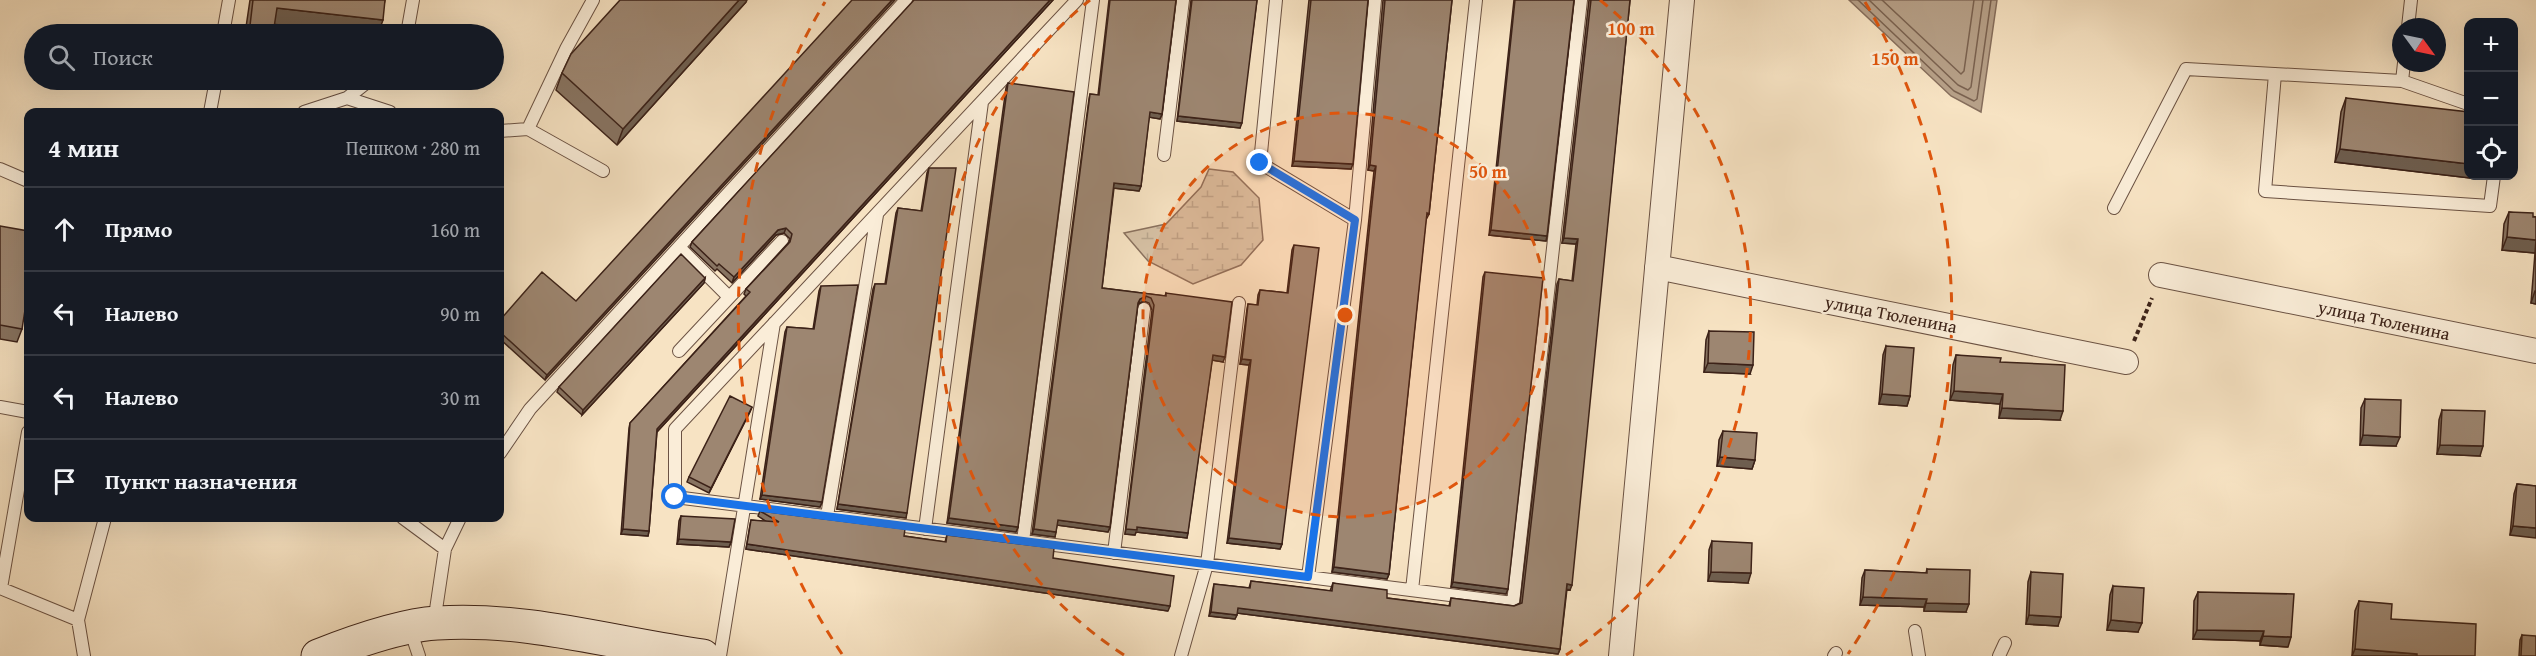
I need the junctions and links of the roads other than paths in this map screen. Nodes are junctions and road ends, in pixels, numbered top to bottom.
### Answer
1 (230, 0) edge
2 (413, 0) edge
3 (593, 0) edge
4 (906, 0) edge
5 (1077, 0) edge
6 (1093, 0) edge
7 (1183, 0) edge
8 (1276, 0) edge
9 (1375, 0) edge
10 (1476, 0) edge
11 (1581, 0) edge
12 (1682, 0) edge
13 (2411, 0) edge
14 (2409, 18) edge
15 (226, 24) edge
16 (409, 24) edge
17 (2403, 72) edge
18 (2275, 74) junction
19 (2402, 81) junction
20 (214, 90) edge
21 (357, 90) edge
22 (347, 98) junction
23 (982, 102) junction
24 (2464, 102) edge
25 (211, 108) edge
26 (316, 108) edge
27 (378, 108) edge
28 (528, 129) junction
29 (504, 131) edge
30 (1164, 155) dead end
31 (0, 169) edge
32 (603, 171) dead end
33 (24, 179) edge
34 (2493, 180) edge
35 (2114, 208) dead end
36 (877, 214) junction
37 (1355, 220) junction
38 (782, 241) dead end
39 (679, 247) junction
40 (1657, 267) junction
41 (2161, 275) road end
42 (729, 297) junction
43 (1239, 303) dead end
44 (1144, 309) dead end
45 (774, 323) junction
46 (679, 351) dead end
47 (2536, 351) edge
48 (2126, 362) road end
49 (0, 407) edge
50 (24, 411) edge
51 (504, 447) edge
52 (24, 455) edge
53 (746, 506) junction
54 (827, 516) junction
55 (104, 522) edge
56 (408, 522) edge
57 (458, 522) edge
58 (925, 529) junction
59 (1023, 541) junction
60 (445, 549) junction
61 (1114, 553) junction
62 (1207, 564) junction
63 (1308, 577) junction
64 (1, 588) edge
65 (1412, 590) junction
66 (78, 620) junction
67 (1915, 631) dead end
68 (421, 636) edge
69 (2005, 644) dead end
70 (84, 656) edge
71 (318, 656) edge
72 (703, 656) edge
73 (720, 656) edge
74 (1181, 656) edge
75 (1621, 656) edge
76 (1919, 656) edge
77 (1999, 656) edge

1 - 15 lane
2 - 16 lane
3 - 28 lane
4 - 39 lane
5 - 23 lane
6 - 59 lane
7 - 30 lane
8 - 37 lane
9 - 37 lane
10 - 65 lane
11 - 65 lane
12 - 40 street
13 - 14 lane
17 - 19 lane
18 - 19 lane
18 - 34 lane
18 - 35 lane
19 - 24 lane
20 - 25 lane
21 - 22 lane
22 - 26 lane
22 - 27 lane
23 - 36 lane
23 - 58 lane
28 - 29 lane
28 - 32 lane
31 - 33 lane
36 - 45 lane
36 - 54 lane
37 - 63 lane
38 - 42 lane
39 - 42 lane
39 - 51 lane
40 - 48 street, улица Тюленина
40 - 75 street
41 - 47 street, улица Тюленина
42 - 46 lane
43 - 62 lane
44 - 61 lane
45 - 53 lane
45 - 53 lane
49 - 50 lane
52 - 64 lane
53 - 54 lane
53 - 73 lane
54 - 58 lane
55 - 66 lane
56 - 60 lane
57 - 60 lane
58 - 59 lane
59 - 61 lane
60 - 68 lane
61 - 62 lane
62 - 63 lane
62 - 74 lane
63 - 65 lane
64 - 66 lane
66 - 70 lane
67 - 76 lane
68 - 71 street
68 - 72 street
69 - 77 lane

